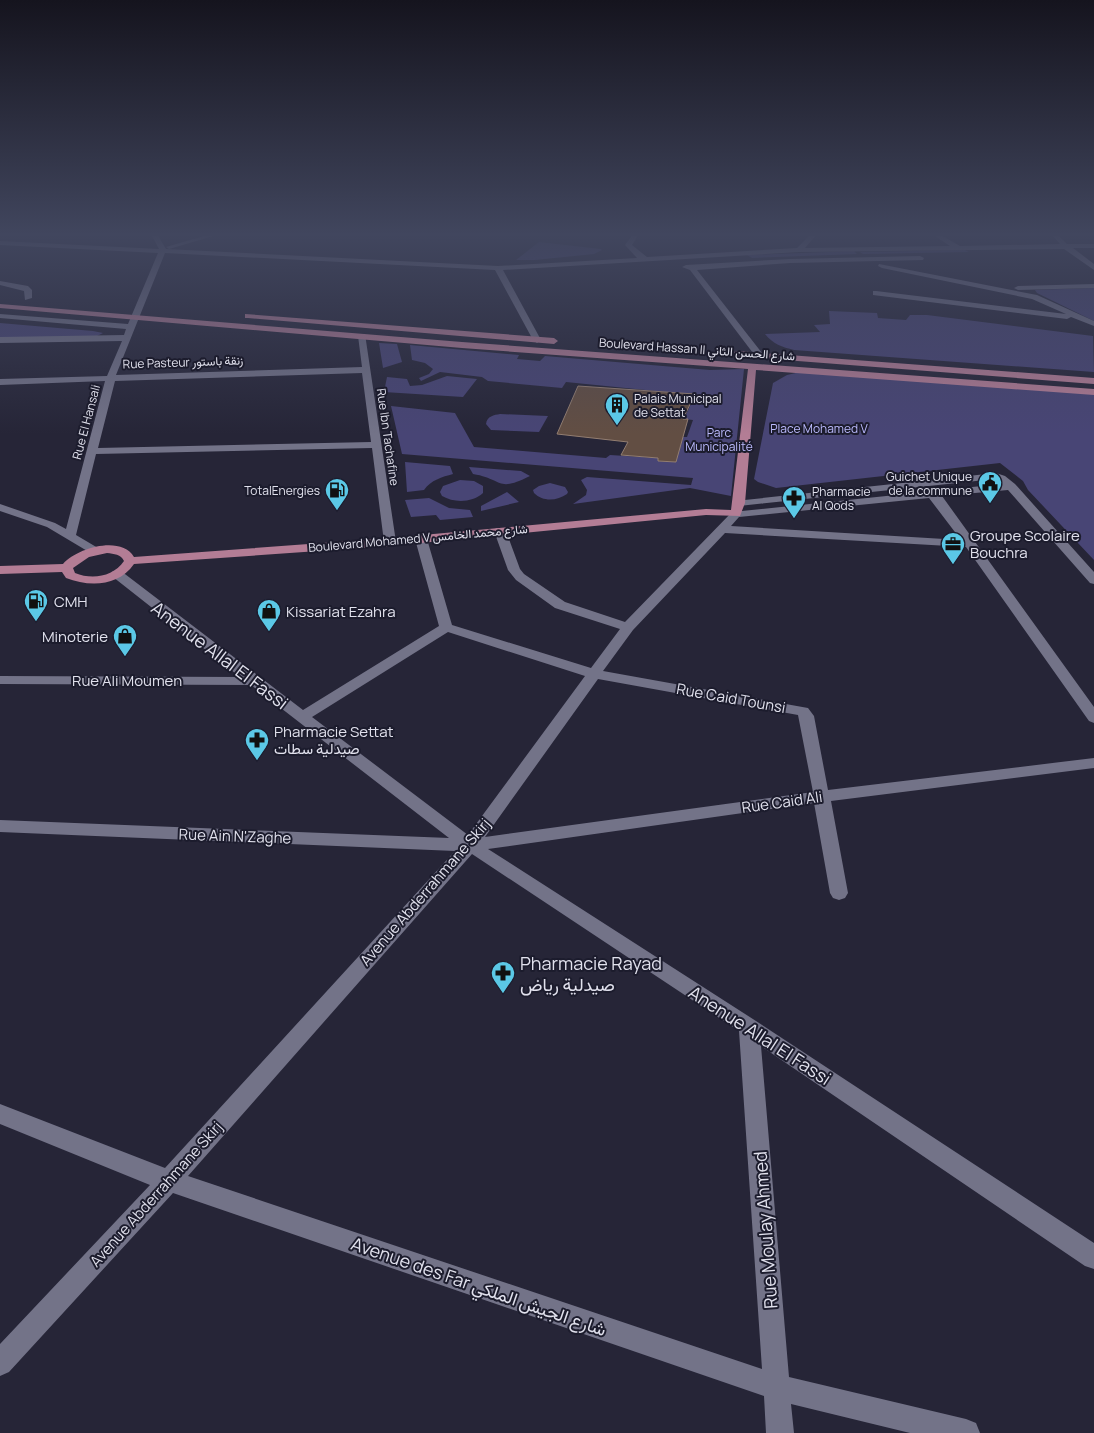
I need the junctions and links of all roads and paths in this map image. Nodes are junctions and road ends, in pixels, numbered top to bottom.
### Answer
1 (142, 301) edge
2 (516, 301) edge
3 (716, 301) edge
4 (939, 301) edge
5 (1045, 301) edge
6 (0, 306) edge
7 (0, 316) edge
8 (240, 316) dead end
9 (1083, 319) junction
10 (134, 322) junction
11 (1094, 324) edge
12 (362, 336) junction
13 (127, 338) junction
14 (0, 340) edge
15 (537, 340) junction
16 (564, 342) dead end
17 (748, 344) junction
18 (726, 353) dead end
19 (745, 354) junction
20 (759, 355) junction
21 (752, 367) junction
22 (366, 370) junction
23 (111, 377) junction
24 (1094, 381) edge
25 (0, 382) edge
26 (1094, 392) edge
27 (376, 445) junction
28 (92, 451) junction
29 (1011, 486) junction
30 (933, 495) junction
31 (0, 507) edge
32 (737, 508) junction
33 (721, 530) junction
34 (500, 531) junction
35 (70, 535) junction
36 (421, 538) junction
37 (390, 542) junction
38 (970, 544) junction
39 (94, 551) junction
40 (130, 561) junction
41 (67, 568) junction
42 (0, 570) edge
43 (117, 574) junction
44 (1094, 580) edge
45 (446, 627) junction
46 (628, 627) junction
47 (594, 674) junction
48 (0, 680) edge
49 (254, 681) junction
50 (302, 717) junction
51 (1094, 718) edge
52 (1094, 762) edge
53 (822, 796) junction
54 (0, 826) edge
55 (470, 845) junction
56 (839, 893) dead end
57 (750, 1027) junction
58 (0, 1114) edge
59 (168, 1181) junction
60 (1094, 1257) edge
61 (0, 1364) edge
62 (776, 1387) junction
63 (780, 1433) edge
64 (966, 1433) edge

1 - 10 street, Rue El Hansali
2 - 15 street
3 - 17 street
4 - 9 street
5 - 9 street
6 - 10 main road, Boulevard Hassan II شارع الحسن الثاني
7 - 10 street
8 - 15 main road
9 - 11 street
10 - 12 main road, Boulevard Hassan II شارع الحسن الثاني
10 - 13 street, Rue El Hansali
12 - 21 main road, Boulevard Hassan II شارع الحسن الثاني
12 - 22 street, Rue Ibn Tachafine
13 - 14 street
13 - 23 street, Rue El Hansali
15 - 16 main road
17 - 19 street
17 - 20 street
18 - 19 main road, Boulevard Hassan II شارع الحسن الثاني
19 - 20 main road, Boulevard Hassan II شارع الحسن الثاني
19 - 21 main road
20 - 21 main road
20 - 24 main road, Boulevard Hassan II شارع الحسن الثاني
21 - 26 main road, Boulevard Hassan II شارع الحسن الثاني
21 - 32 main road
22 - 23 street, Rue Pasteur زنقة باستور
22 - 27 street, Rue Ibn Tachafine
23 - 25 street, Rue Pasteur زنقة باستور
23 - 28 street, Rue El Hansali
27 - 28 street
27 - 37 street, Rue Ibn Tachafine
28 - 35 street, Rue El Hansali
29 - 30 street, Boulevard Mohamed V شارع محمد الخامس
29 - 32 street, Boulevard Mohamed V شارع محمد الخامس
29 - 44 street
30 - 32 street, Boulevard Mohamed V شارع محمد الخامس
30 - 38 street
31 - 35 street
32 - 33 street, Avenue Abderrahmane Skirj
32 - 34 main road, Boulevard Mohamed V شارع محمد الخامس
33 - 38 street
33 - 46 street, Avenue Abderrahmane Skirj
34 - 36 main road, Boulevard Mohamed V شارع محمد الخامس
34 - 46 street
35 - 39 street
36 - 37 main road, Boulevard Mohamed V شارع محمد الخامس
36 - 45 street
37 - 40 main road, Boulevard Mohamed V شارع محمد الخامس
38 - 51 street
39 - 40 main road
39 - 41 main road
40 - 43 main road
41 - 42 main road
41 - 43 main road
43 - 49 street, Anenue Allal El Fassi
45 - 47 street
45 - 50 street
46 - 47 street, Avenue Abderrahmane Skirj
47 - 53 street, Rue Caid Tounsi
47 - 55 street, Avenue Abderrahmane Skirj
48 - 49 street, Rue Ali Moumen
49 - 50 street, Anenue Allal El Fassi
50 - 55 street, Anenue Allal El Fassi
52 - 53 street, Rue Caid Ali
53 - 55 street, Rue Caid Ali
53 - 56 street, Rue Caid Tounsi
54 - 55 street, Rue Ain N'Zaghe
55 - 57 street, Anenue Allal El Fassi
55 - 59 street, Avenue Abderrahmane Skirj
57 - 60 street, Anenue Allal El Fassi
57 - 62 street, Rue Moulay Ahmed
58 - 59 street, Avenue des Far شارع الجيش الملكي
59 - 61 street, Avenue Abderrahmane Skirj
59 - 62 street, Avenue des Far شارع الجيش الملكي
62 - 63 street, Rue Moulay Ahmed
62 - 64 street, Avenue des Far شارع الجيش الملكي

